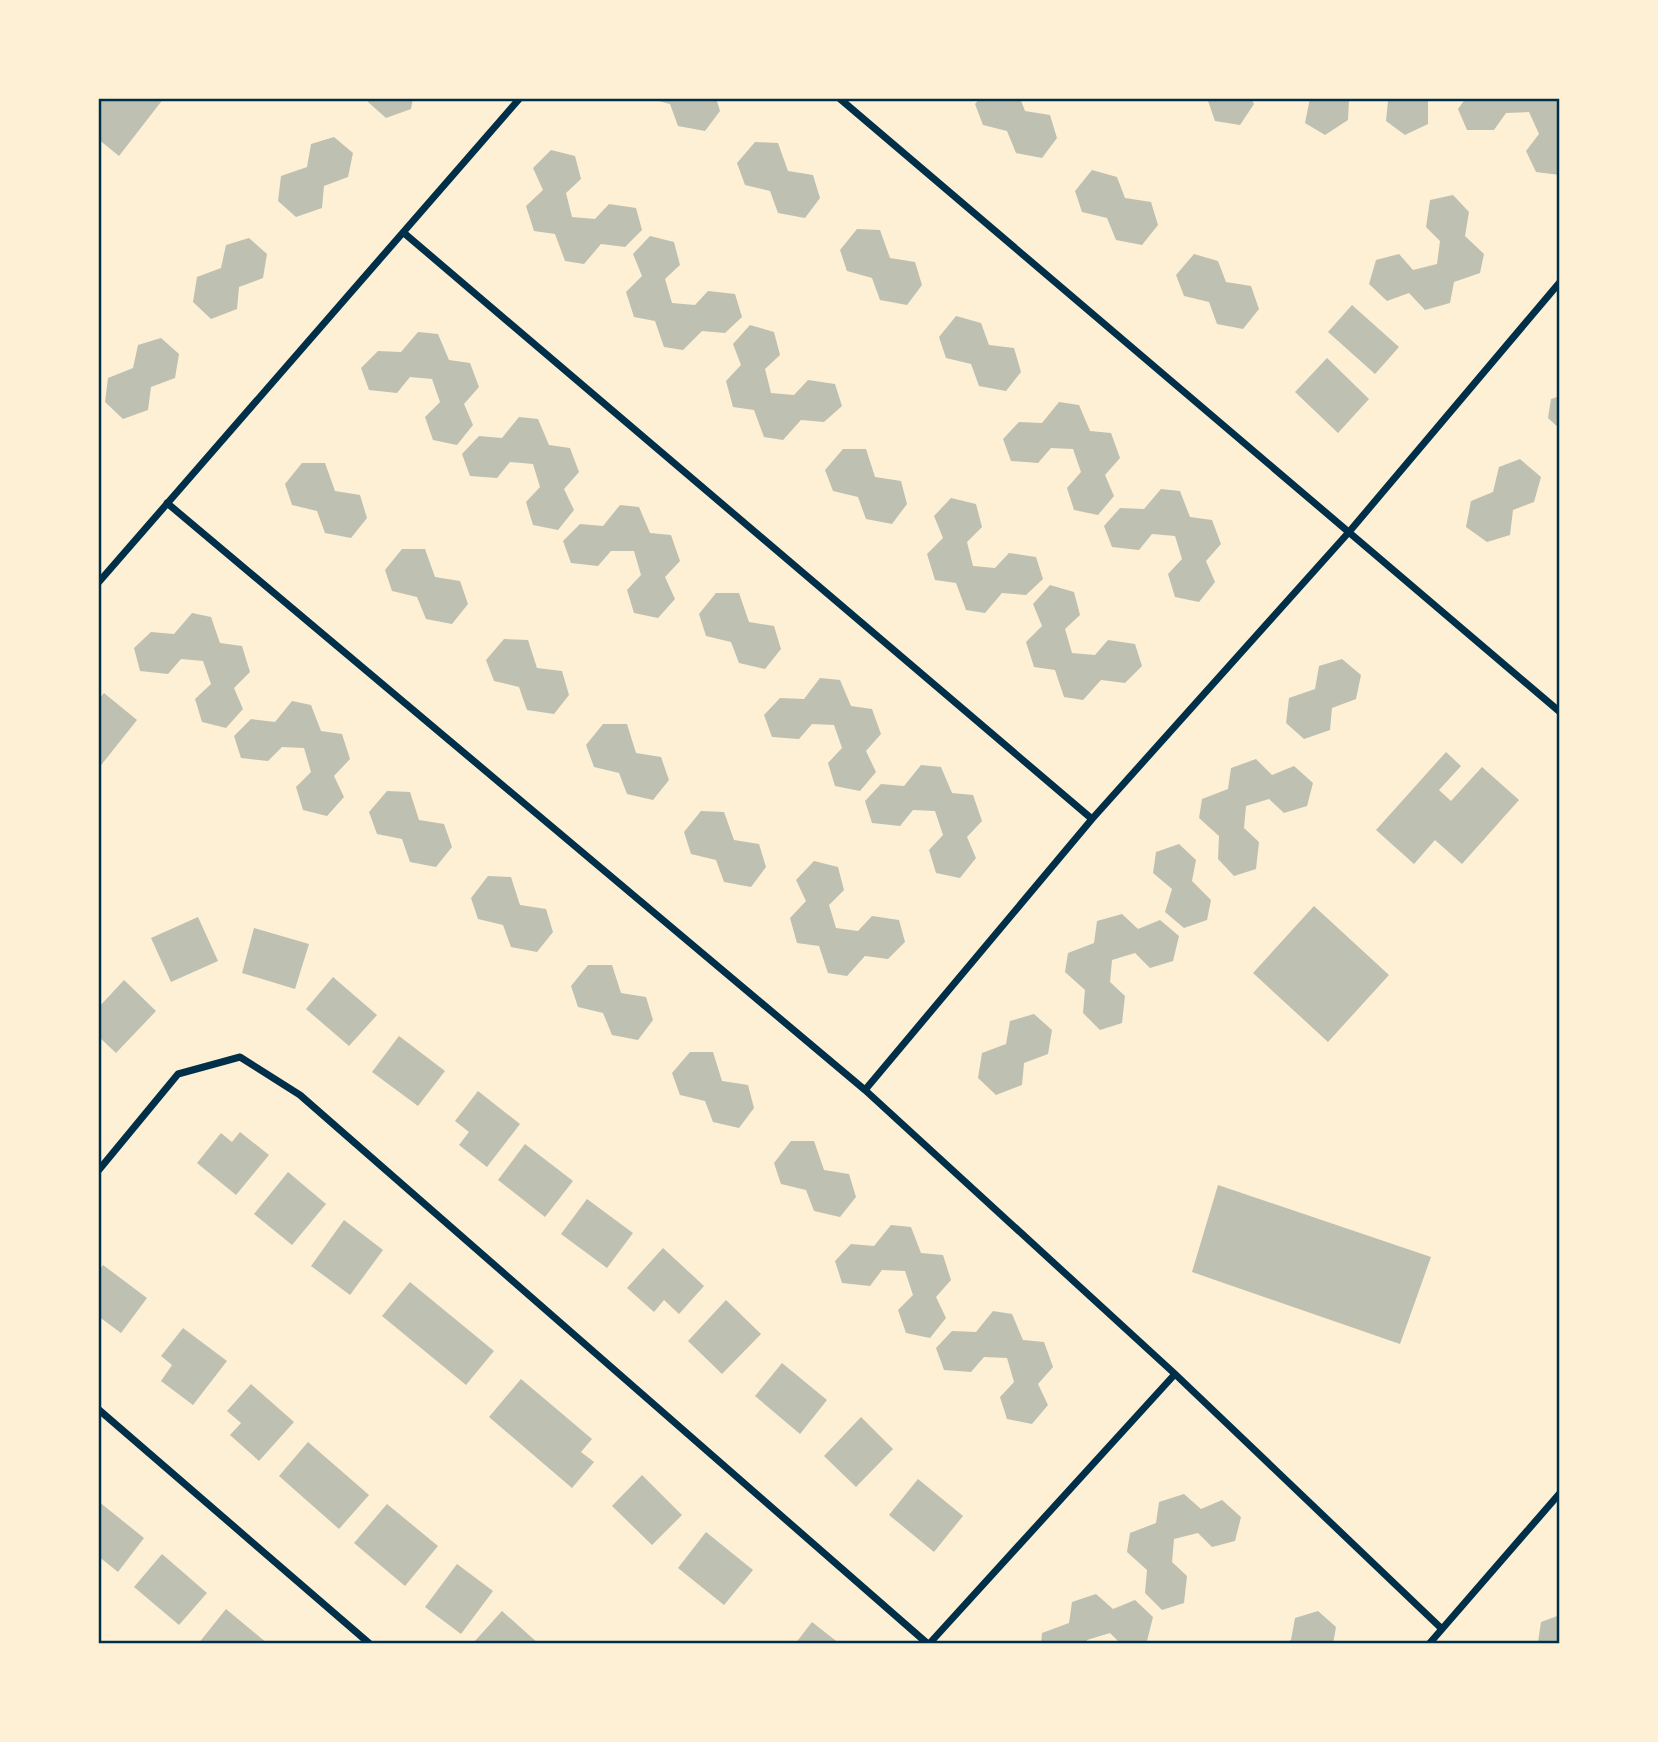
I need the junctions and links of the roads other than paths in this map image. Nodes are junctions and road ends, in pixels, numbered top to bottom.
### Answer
1 (520, 98) edge
2 (839, 98) edge
3 (404, 233) junction
4 (1560, 282) edge
5 (167, 503) junction
6 (1349, 532) junction
7 (98, 583) edge
8 (1560, 712) edge
9 (1092, 819) junction
10 (865, 1090) junction
11 (98, 1171) edge
12 (1175, 1374) junction
13 (98, 1409) edge
14 (1560, 1493) edge
15 (1442, 1629) junction
16 (370, 1644) edge
17 (928, 1644) edge
18 (1429, 1644) edge

1 - 3 street
2 - 6 street
3 - 5 street
3 - 9 street
4 - 6 street
5 - 7 street
5 - 10 street
6 - 8 street
6 - 9 street
9 - 10 street
10 - 12 street
11 - 17 street
12 - 15 street
12 - 17 street
13 - 16 street
14 - 15 street
15 - 18 street

